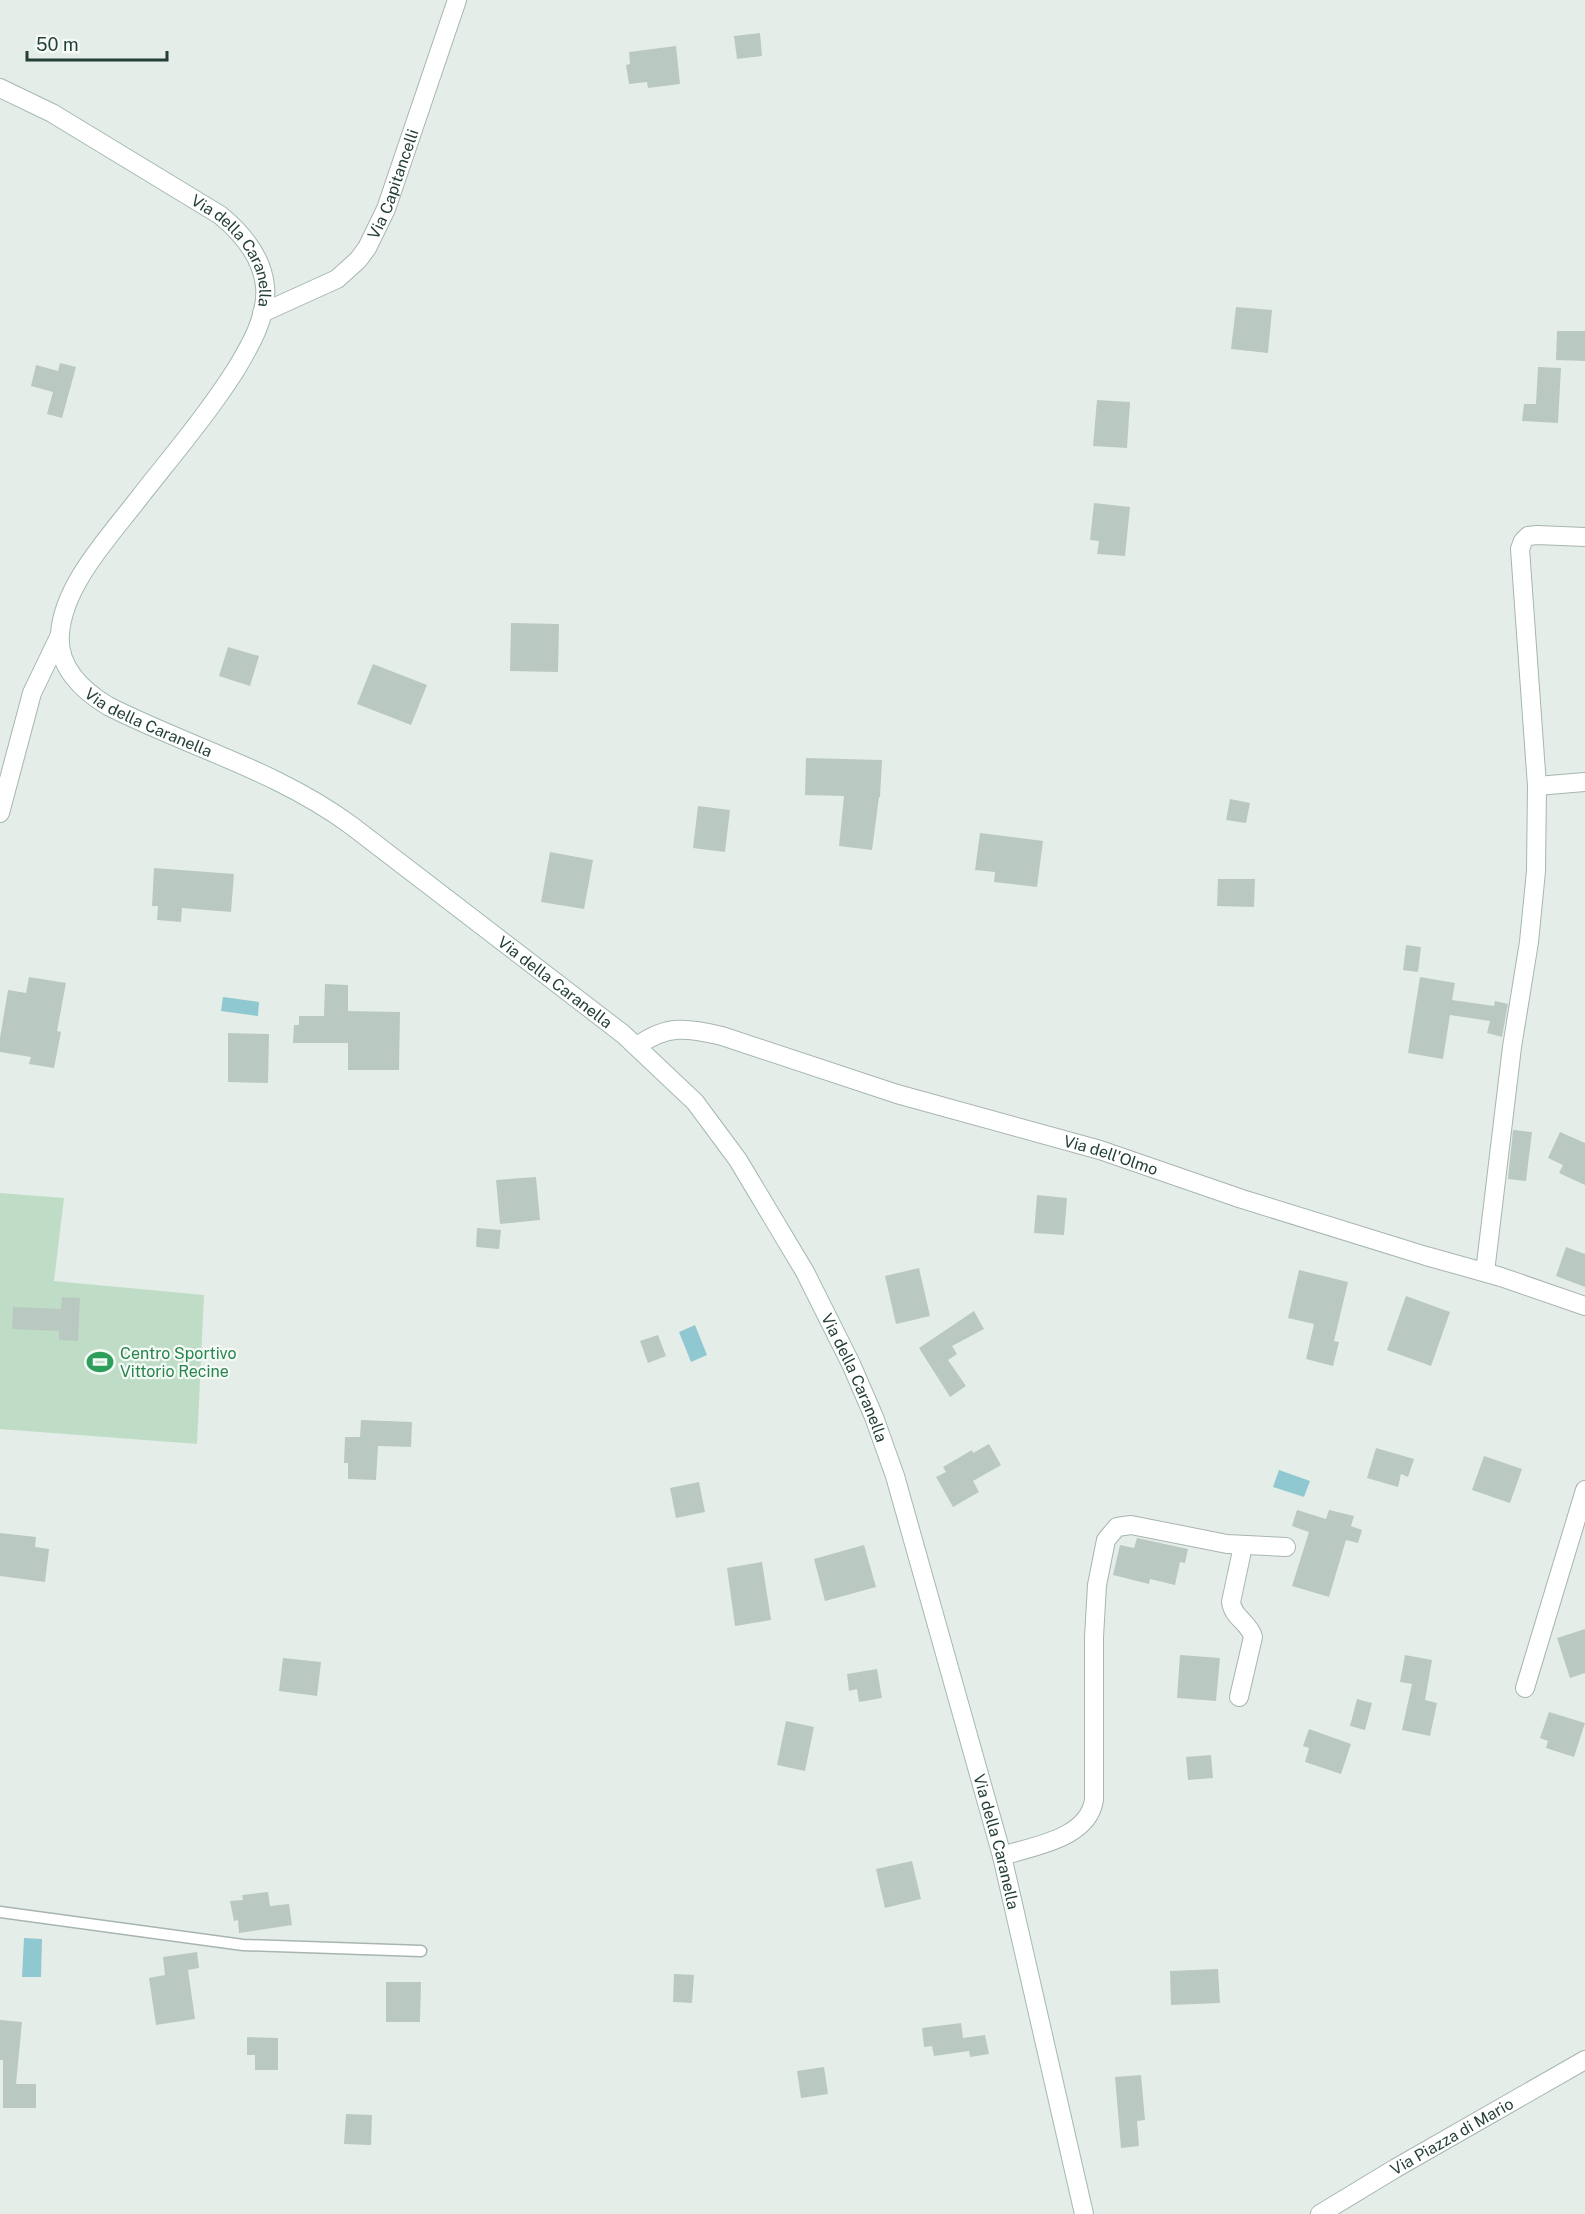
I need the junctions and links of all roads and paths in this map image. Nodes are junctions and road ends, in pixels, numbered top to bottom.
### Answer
1 (457, 0) edge
2 (0, 88) edge
3 (262, 313) junction
4 (1585, 537) edge
5 (59, 637) junction
6 (1585, 782) edge
7 (1537, 786) junction
8 (0, 813) edge
9 (637, 1046) junction
10 (1485, 1272) junction
11 (1585, 1306) edge
12 (1585, 1490) edge
13 (1243, 1546) junction
14 (1286, 1547) dead end
15 (1525, 1688) dead end
16 (1239, 1697) dead end
17 (1002, 1856) junction
18 (0, 1912) edge
19 (421, 1952) dead end
20 (1585, 2060) edge
21 (1084, 2214) edge
22 (1320, 2214) edge

1 - 3 street, Via Capitancelli
2 - 3 street, Via della Caranella
3 - 5 street, Via della Caranella
4 - 7 street
5 - 8 street
5 - 9 street, Via della Caranella
6 - 7 street
7 - 10 street
9 - 10 street, Via dell'Olmo
9 - 17 street, Via della Caranella
10 - 11 street, Via dell'Olmo
12 - 15 street
13 - 14 street
13 - 16 street
13 - 17 street
17 - 21 street, Via della Caranella
18 - 19 lane
20 - 22 street, Via Piazza di Mario

